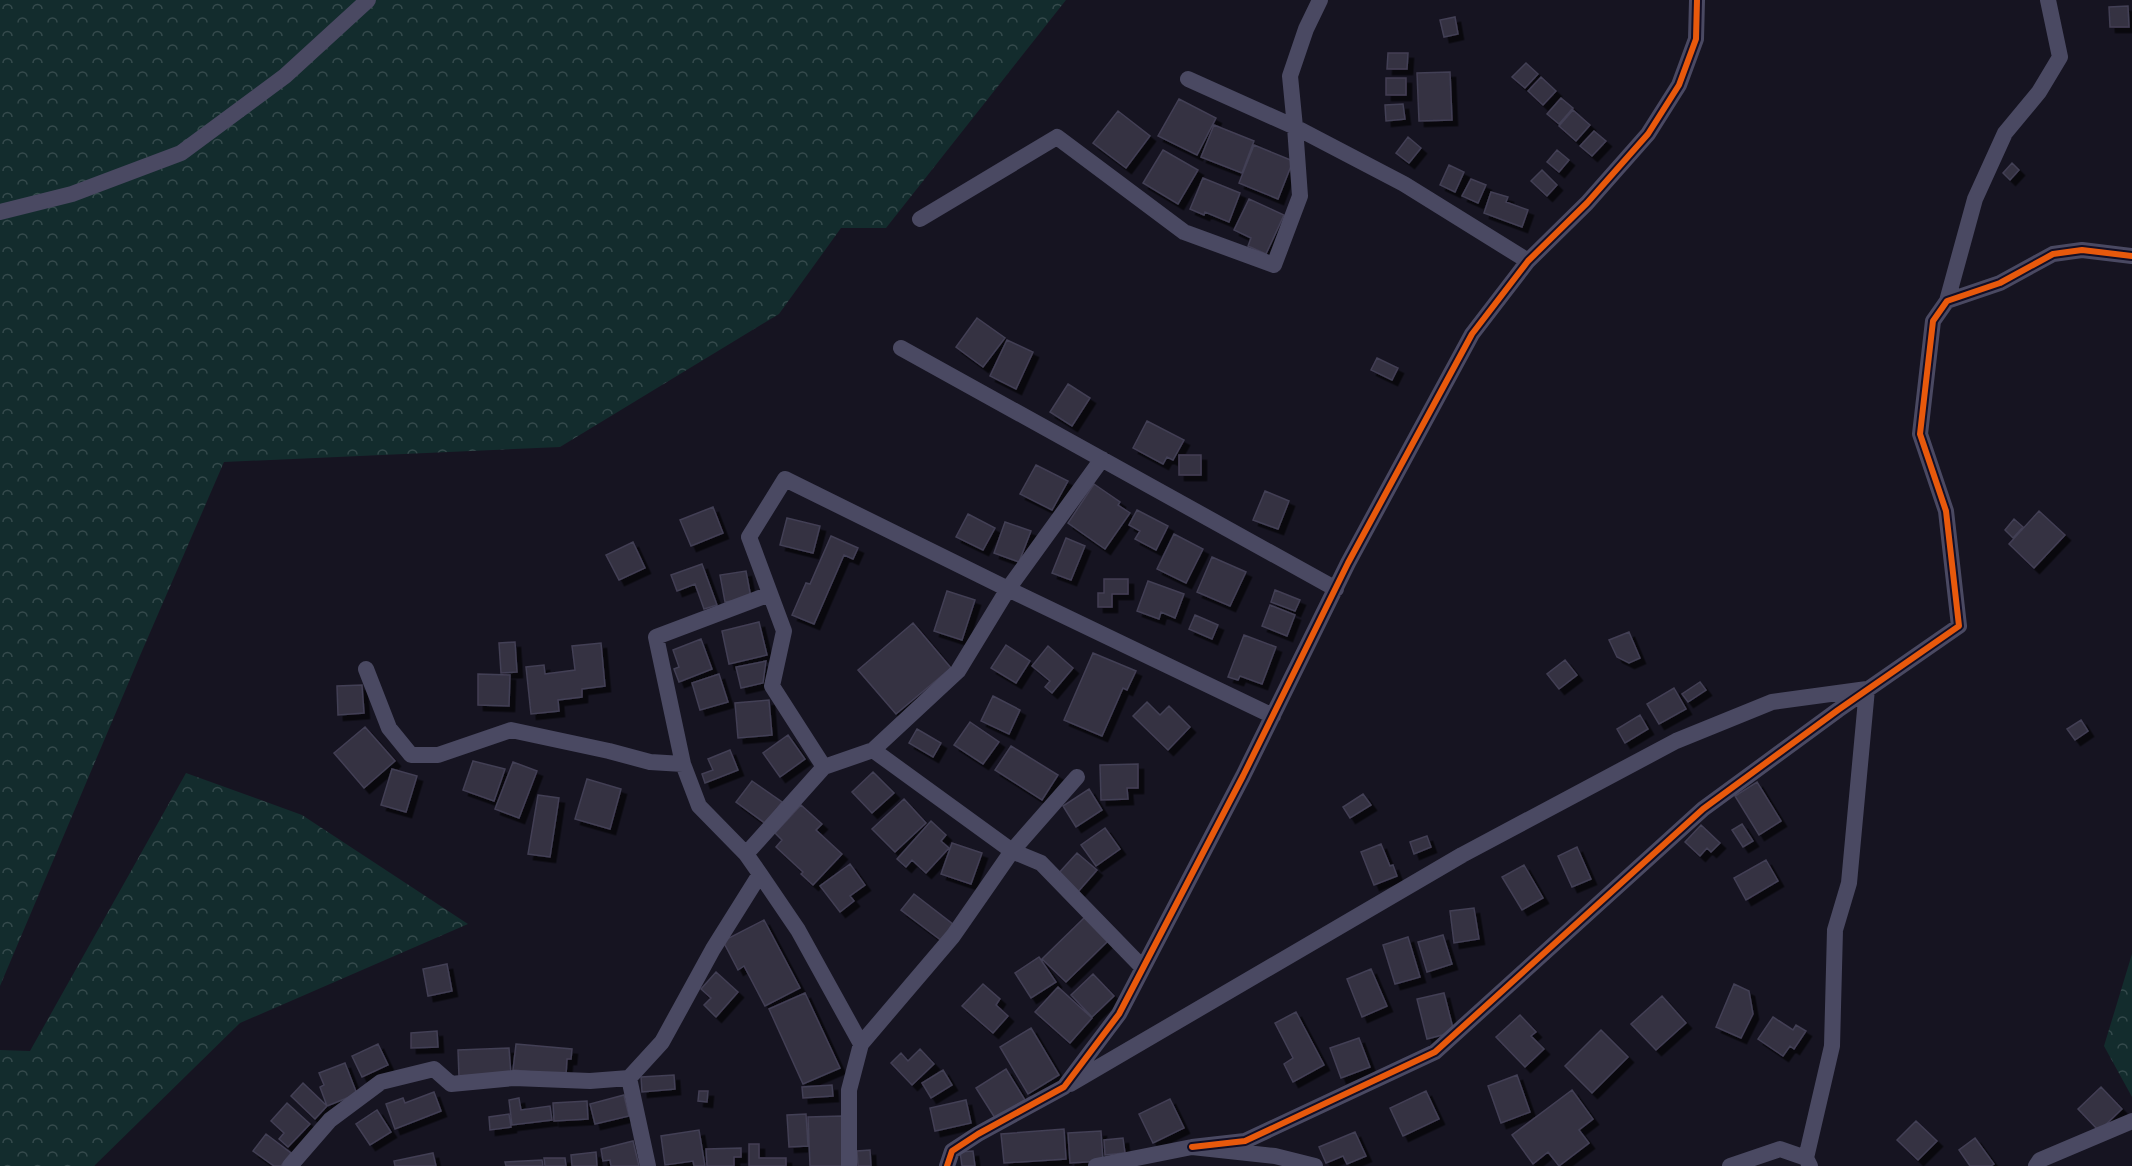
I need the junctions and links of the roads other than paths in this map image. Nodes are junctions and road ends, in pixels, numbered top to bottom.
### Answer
1 (368, 0) edge
2 (1320, 0) edge
3 (1697, 0) edge
4 (2048, 0) edge
5 (1188, 79) dead end
6 (1296, 127) junction
7 (0, 212) edge
8 (920, 219) dead end
9 (2132, 256) edge
10 (1528, 261) junction
11 (1947, 301) junction
12 (901, 348) dead end
13 (1102, 459) junction
14 (1008, 589) junction
15 (1336, 589) junction
16 (770, 594) junction
17 (366, 669) dead end
18 (1867, 689) junction
19 (1273, 716) junction
20 (873, 750) junction
21 (683, 764) junction
22 (824, 767) junction
23 (1077, 777) dead end
24 (1012, 851) junction
25 (746, 854) junction
26 (759, 874) junction
27 (1143, 968) junction
28 (861, 1044) junction
29 (628, 1078) junction
30 (1064, 1087) junction
31 (2132, 1121) edge
32 (1192, 1147) junction
33 (1808, 1162) edge
34 (290, 1166) edge
35 (648, 1166) edge
36 (849, 1166) edge
37 (947, 1166) edge
38 (1096, 1166) edge
39 (1316, 1166) edge
40 (1730, 1166) edge
41 (2036, 1166) edge

1 - 7 street
2 - 6 street
3 - 10 street
4 - 11 street
5 - 6 street
6 - 8 street
6 - 10 street
9 - 11 street
10 - 15 street
11 - 18 street
12 - 13 street
13 - 14 street
13 - 15 street
14 - 16 street
14 - 19 street
14 - 20 street
15 - 19 street
16 - 21 street
16 - 22 street
17 - 21 street
18 - 30 street
18 - 32 street
18 - 33 street
19 - 27 street
20 - 22 street
20 - 24 street
21 - 25 street
22 - 25 street
23 - 24 street
24 - 27 street
24 - 28 street
25 - 26 street
26 - 28 street
26 - 29 street
27 - 30 street
28 - 36 street
29 - 34 street
29 - 35 street
30 - 37 street
31 - 41 street
32 - 38 street
32 - 39 street
33 - 40 street

